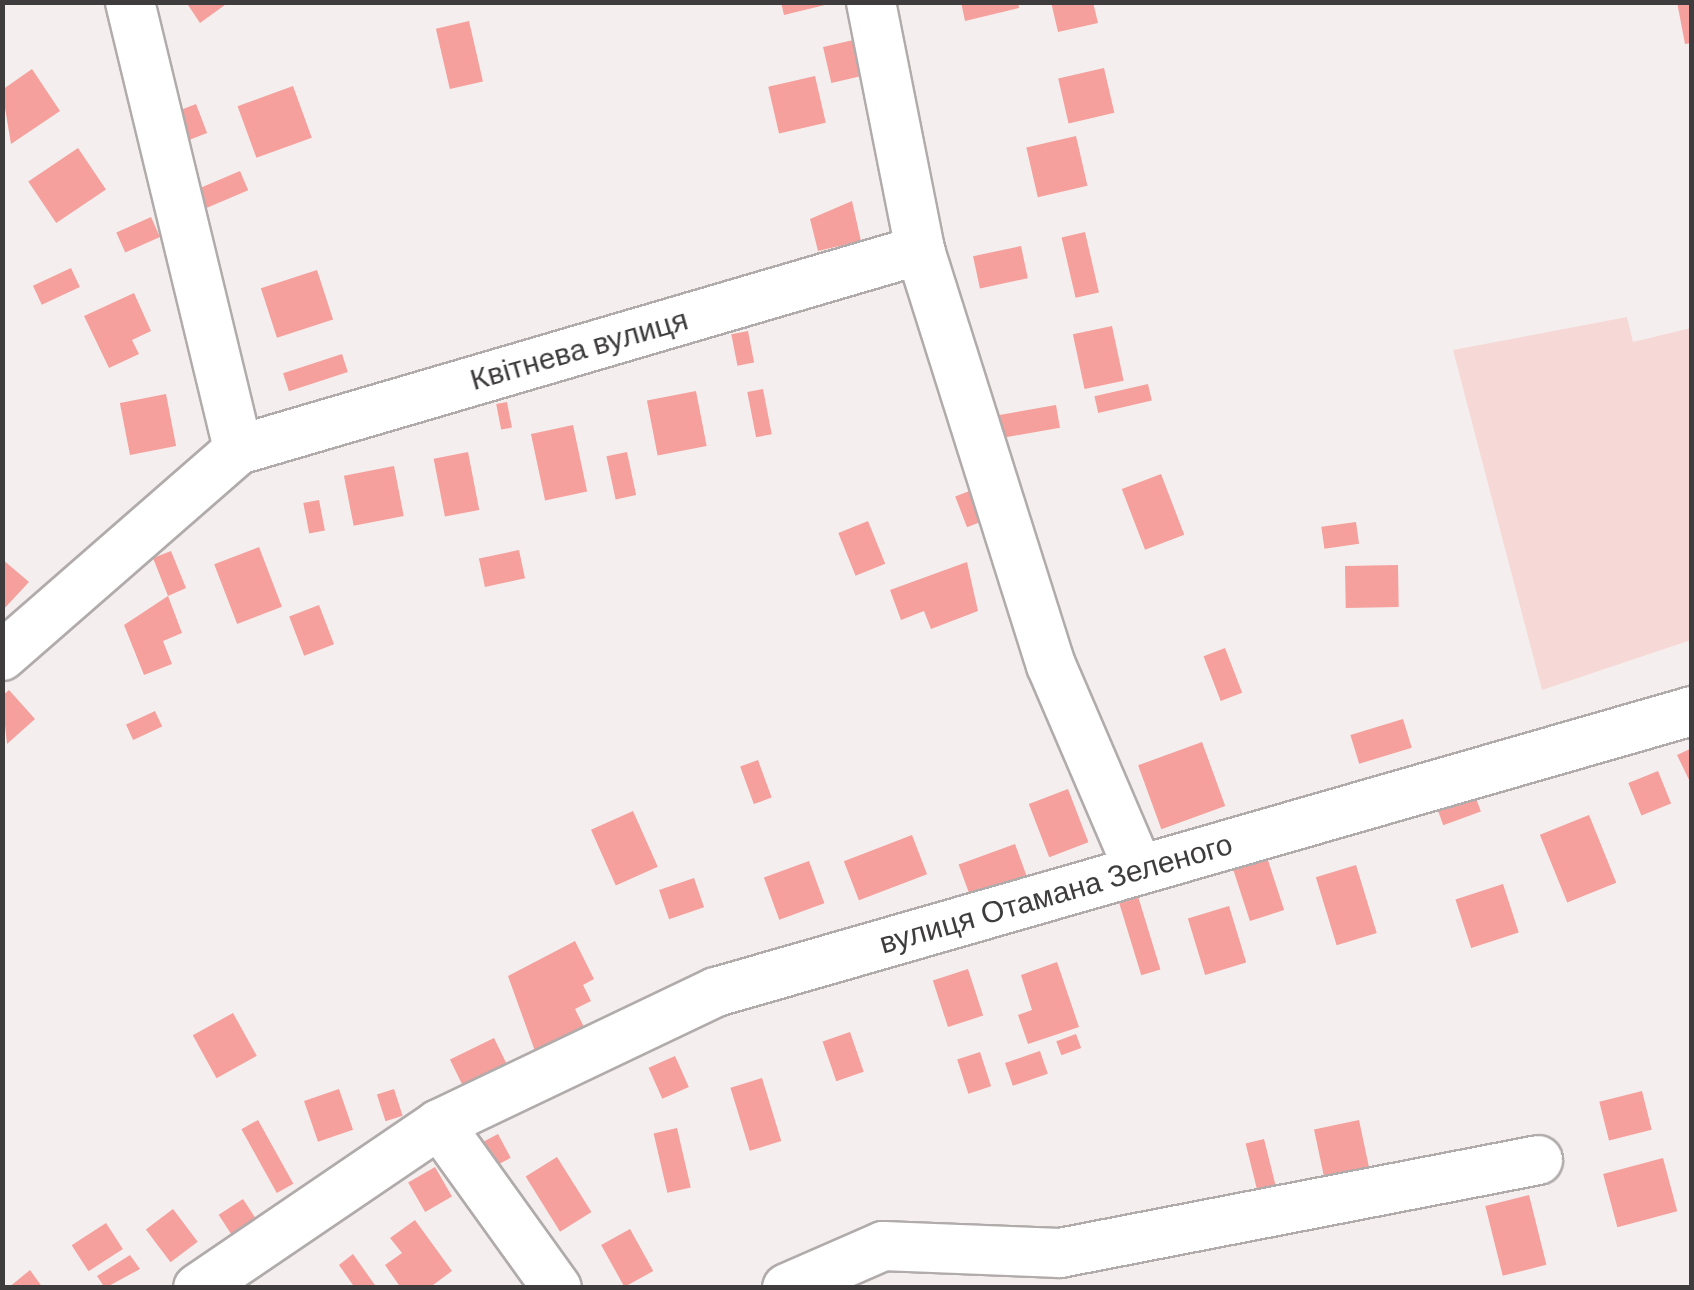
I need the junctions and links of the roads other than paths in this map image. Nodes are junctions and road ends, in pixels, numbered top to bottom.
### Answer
1 (130, 2) edge
2 (871, 2) edge
3 (920, 250) junction
4 (238, 450) junction
5 (2, 656) edge
6 (1692, 711) edge
7 (1139, 870) junction
8 (439, 1124) junction
9 (1538, 1160) dead end
10 (198, 1288) edge
11 (557, 1288) edge
12 (786, 1288) edge

1 - 4 street
2 - 3 street
3 - 4 street, Квітнева вулиця
3 - 7 street
4 - 5 street, Квітнева вулиця
6 - 7 street, вулиця Отамана Зеленого
7 - 8 street, вулиця Отамана Зеленого
8 - 10 street, вулиця Отамана Зеленого
8 - 11 street
9 - 12 street

